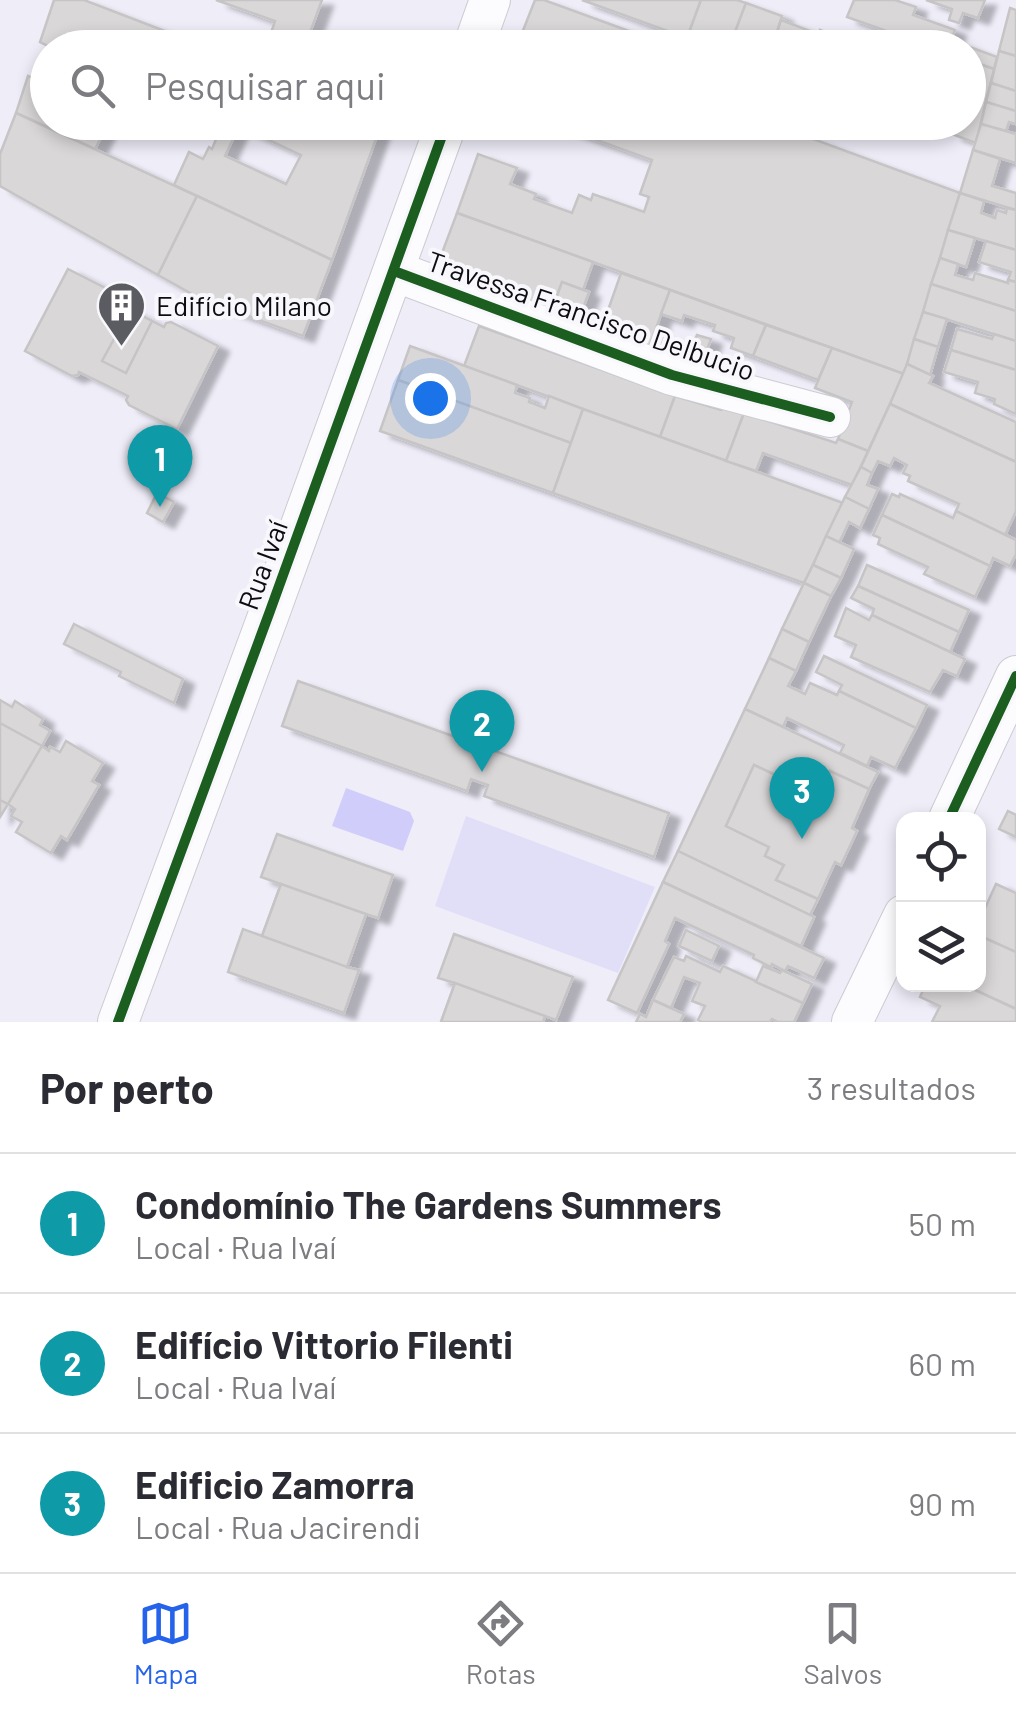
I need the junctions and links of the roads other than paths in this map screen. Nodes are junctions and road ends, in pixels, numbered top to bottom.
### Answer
1 (490, 0) edge
2 (479, 30) edge
3 (440, 140) edge
4 (394, 271) junction
5 (830, 417) dead end
6 (1016, 676) edge
7 (953, 812) edge
8 (896, 931) edge
9 (118, 1022) edge
10 (852, 1022) edge

1 - 2 street
3 - 4 street, Rua Ivaí
4 - 5 street, Travessa Francisco Delbucio
4 - 9 street, Rua Ivaí
6 - 7 street
8 - 10 street

